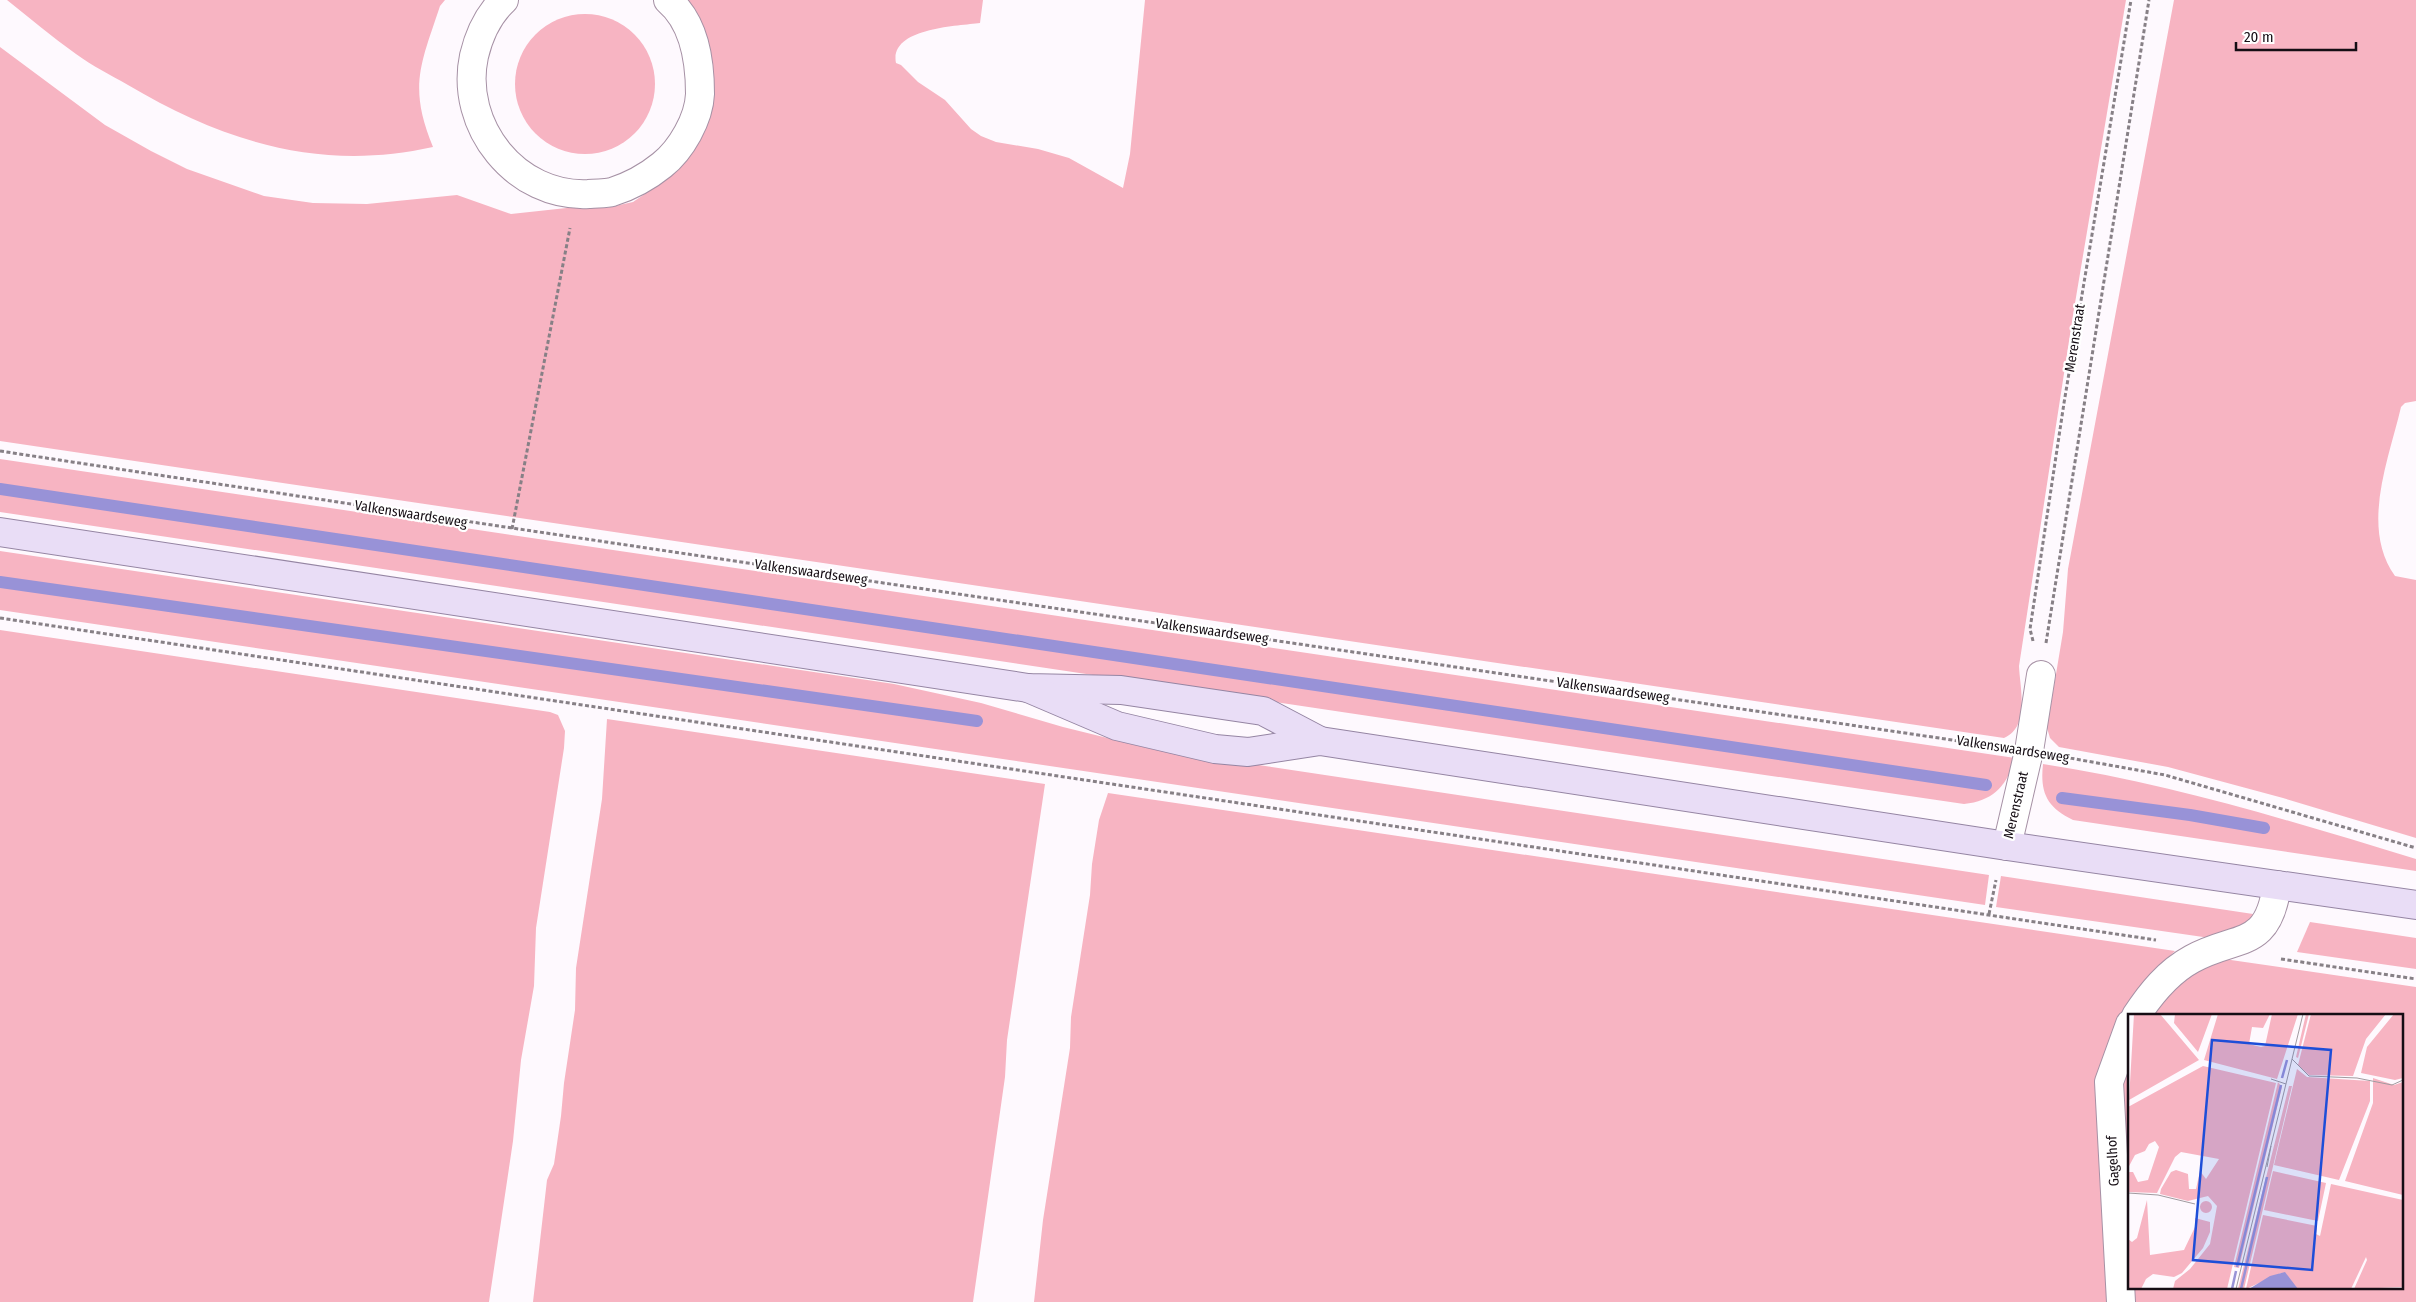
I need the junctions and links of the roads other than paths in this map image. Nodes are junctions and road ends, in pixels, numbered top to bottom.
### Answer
1 (504, 0) edge
2 (668, 0) edge
3 (0, 532) edge
4 (2041, 676) road end
5 (1028, 688) junction
6 (1320, 741) junction
7 (2007, 846) junction
8 (2277, 884) junction
9 (2416, 905) edge
10 (2137, 1014) edge
11 (2128, 1030) edge
12 (2121, 1302) edge

1 - 2 street
3 - 5 main road
4 - 7 street, Merenstraat
5 - 6 main road
5 - 6 main road
6 - 7 main road
7 - 8 main road
8 - 9 main road
8 - 10 street
11 - 12 street, Gagelhof

